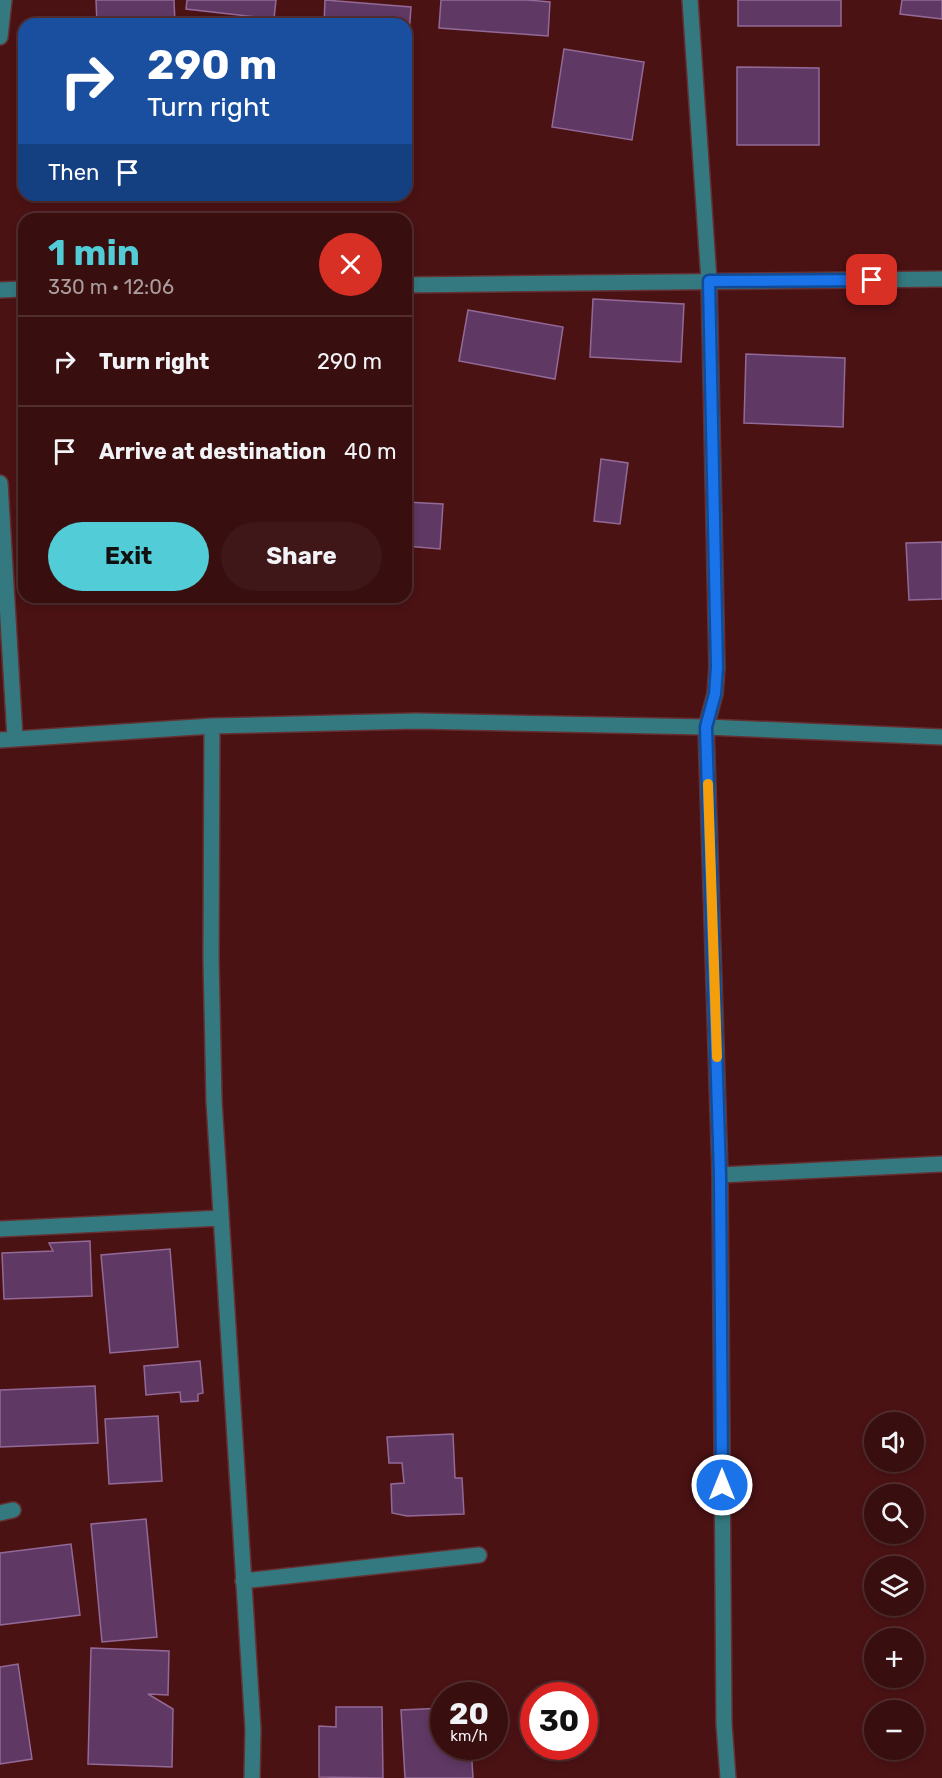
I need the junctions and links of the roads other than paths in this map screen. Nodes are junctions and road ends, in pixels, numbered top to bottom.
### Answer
1 (4, 0) edge
2 (690, 0) edge
3 (0, 37) edge
4 (942, 279) edge
5 (709, 281) junction
6 (412, 285) edge
7 (0, 290) edge
8 (18, 290) edge
9 (0, 483) edge
10 (212, 726) junction
11 (706, 727) junction
12 (942, 737) edge
13 (7, 739) edge
14 (942, 1164) edge
15 (720, 1175) junction
16 (221, 1218) junction
17 (0, 1229) edge
18 (479, 1555) dead end
19 (243, 1581) junction
20 (252, 1778) edge
21 (728, 1778) edge

1 - 3 street
2 - 5 street
4 - 5 street
5 - 6 street
5 - 11 street
7 - 8 street
9 - 13 street
10 - 11 street
10 - 13 street
10 - 16 street
11 - 12 street
11 - 15 street
14 - 15 street
15 - 21 street
16 - 17 street
16 - 19 street
18 - 19 street
19 - 20 street

